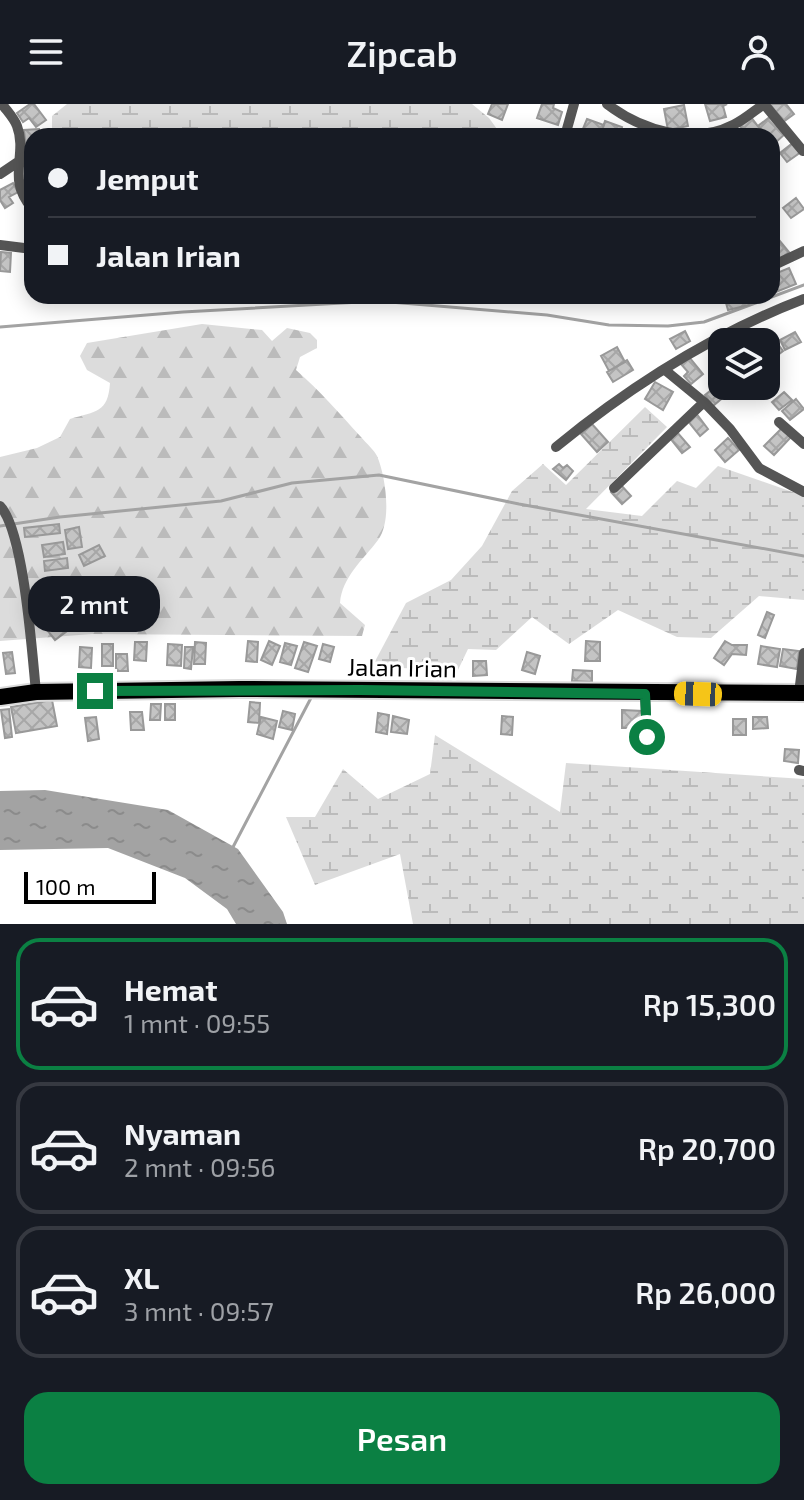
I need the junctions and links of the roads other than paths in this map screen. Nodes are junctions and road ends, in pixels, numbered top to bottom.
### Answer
1 (574, 104) edge
2 (607, 104) edge
3 (764, 104) edge
4 (2, 107) edge
5 (567, 128) edge
6 (653, 128) edge
7 (734, 128) edge
8 (804, 150) edge
9 (18, 162) junction
10 (0, 174) edge
11 (24, 196) edge
12 (0, 245) edge
13 (24, 248) edge
14 (804, 251) edge
15 (780, 262) edge
16 (804, 299) edge
17 (745, 328) edge
18 (708, 344) edge
19 (665, 370) junction
20 (704, 402) junction
21 (779, 422) dead end
22 (804, 444) edge
23 (556, 447) dead end
24 (614, 488) dead end
25 (804, 492) edge
26 (0, 506) edge
27 (804, 653) edge
28 (36, 692) junction
29 (801, 693) edge
30 (645, 694) junction
31 (0, 697) edge
32 (647, 737) dead end

1 - 5 street
2 - 6 street
3 - 7 street
3 - 8 street
4 - 9 street
9 - 10 street
9 - 11 street
12 - 13 street
14 - 15 street
16 - 17 street
18 - 19 street
19 - 20 street
19 - 23 street
20 - 24 street
20 - 25 street
21 - 22 street
26 - 28 street
27 - 29 street
28 - 30 main road, Jalan Irian
28 - 31 main road, Jalan Irian
29 - 30 main road, Jalan Irian
30 - 32 street

